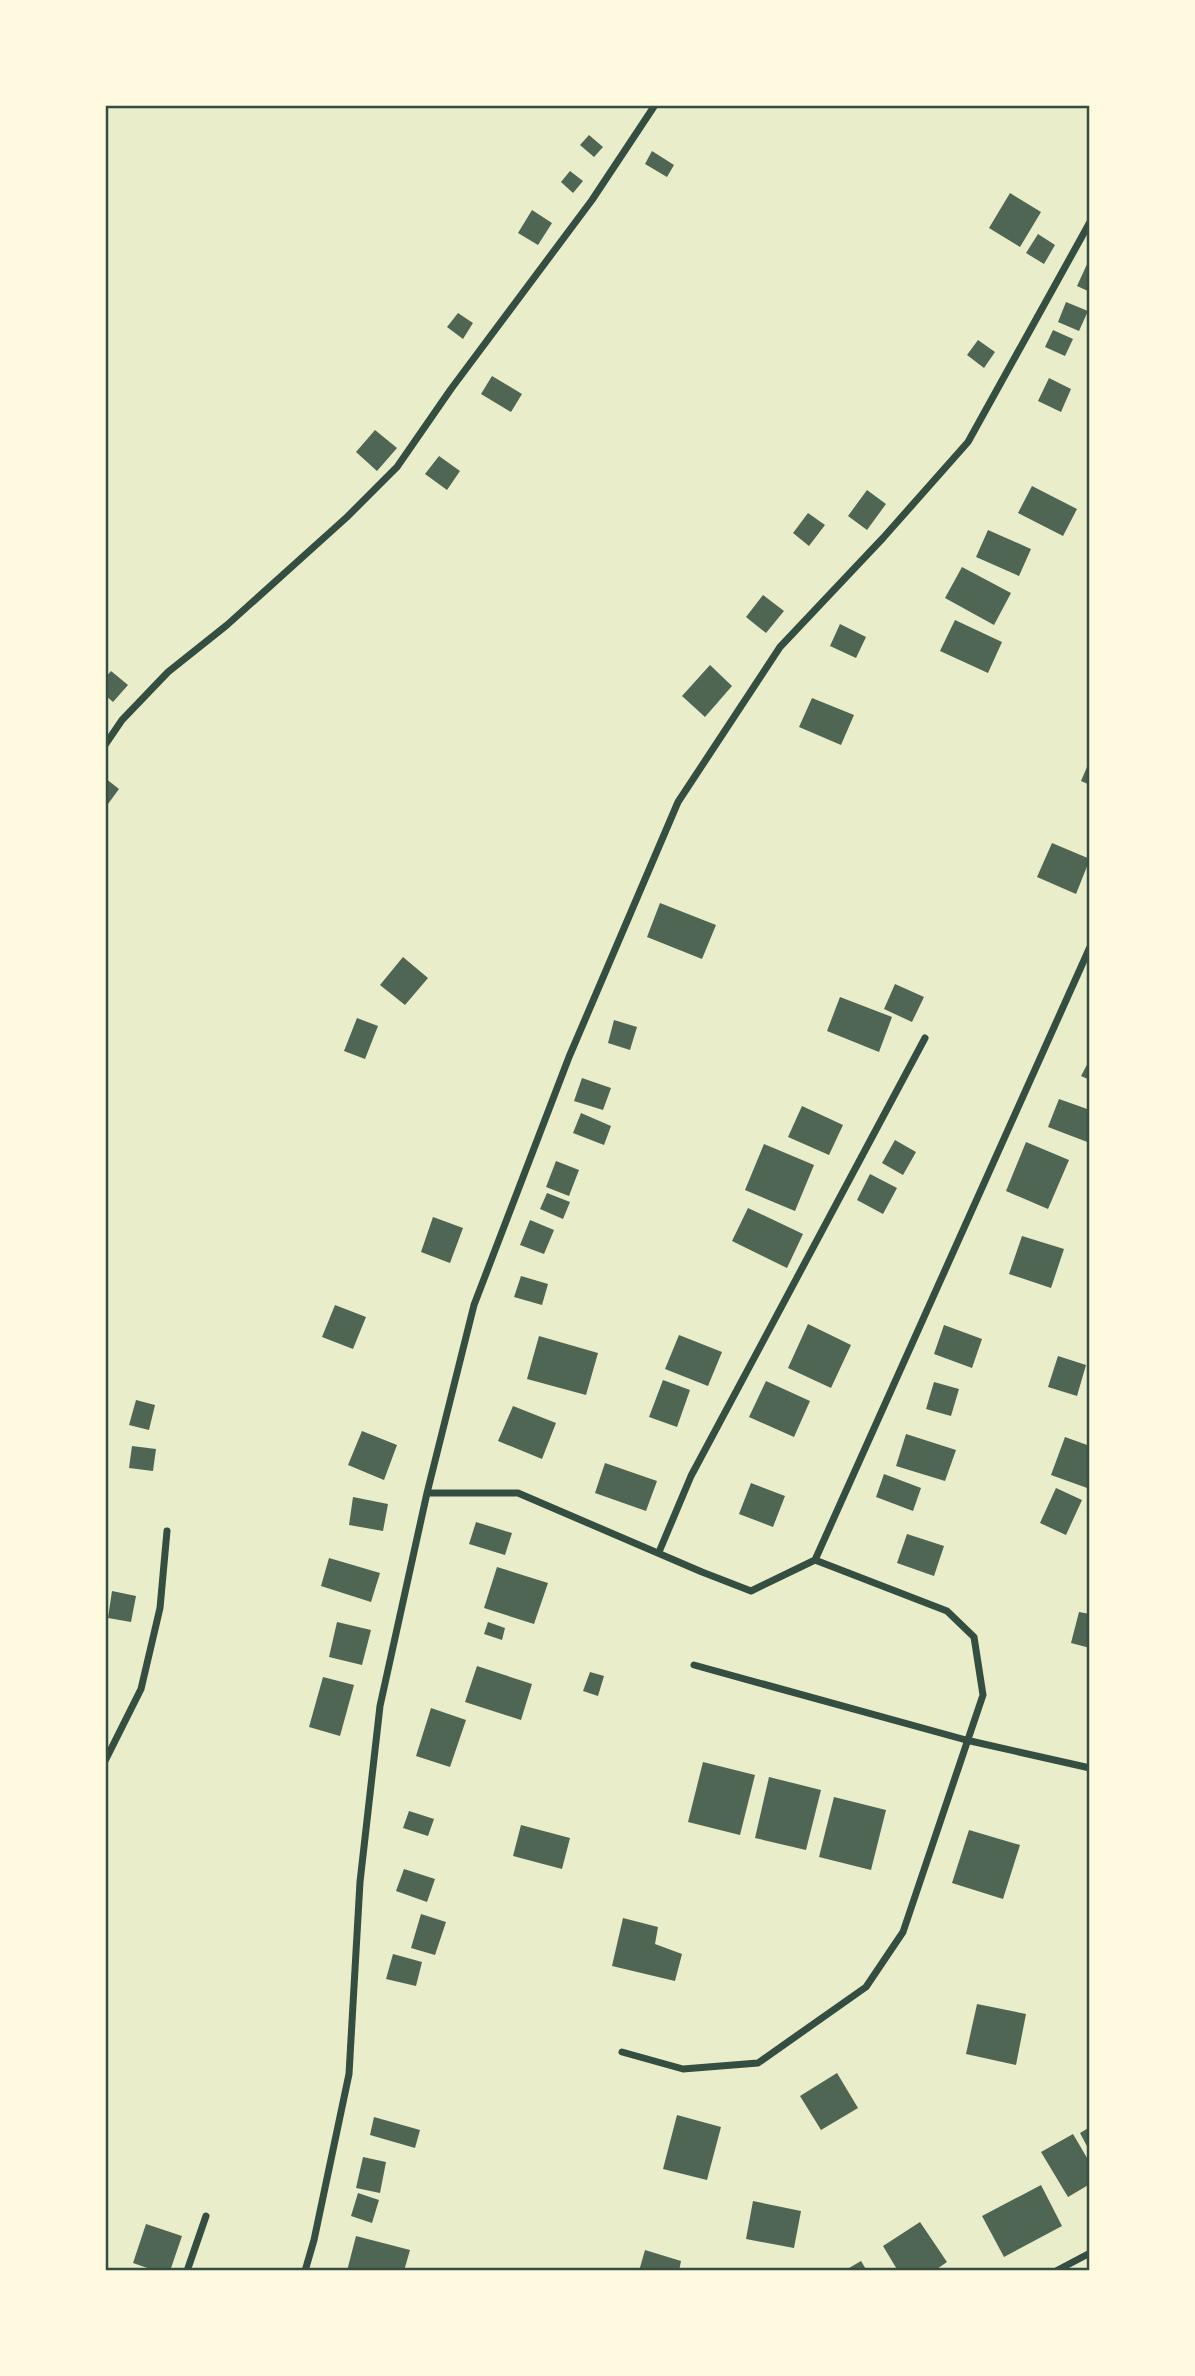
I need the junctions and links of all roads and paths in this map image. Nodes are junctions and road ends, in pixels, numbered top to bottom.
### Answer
1 (655, 105) edge
2 (1090, 222) edge
3 (105, 745) edge
4 (1090, 947) edge
5 (925, 1038) dead end
6 (427, 1493) junction
7 (167, 1531) dead end
8 (660, 1552) junction
9 (815, 1560) junction
10 (694, 1665) dead end
11 (966, 1740) junction
12 (105, 1761) edge
13 (1090, 1769) edge
14 (622, 2052) dead end
15 (206, 2216) dead end
16 (1090, 2253) edge
17 (187, 2271) edge
18 (306, 2271) edge
19 (1056, 2271) edge

1 - 3 street
2 - 6 street
4 - 9 street
5 - 8 street
6 - 8 street
6 - 18 street
7 - 12 street
8 - 9 street
9 - 11 street
10 - 11 street
11 - 13 street
11 - 14 street
15 - 17 street
16 - 19 street

